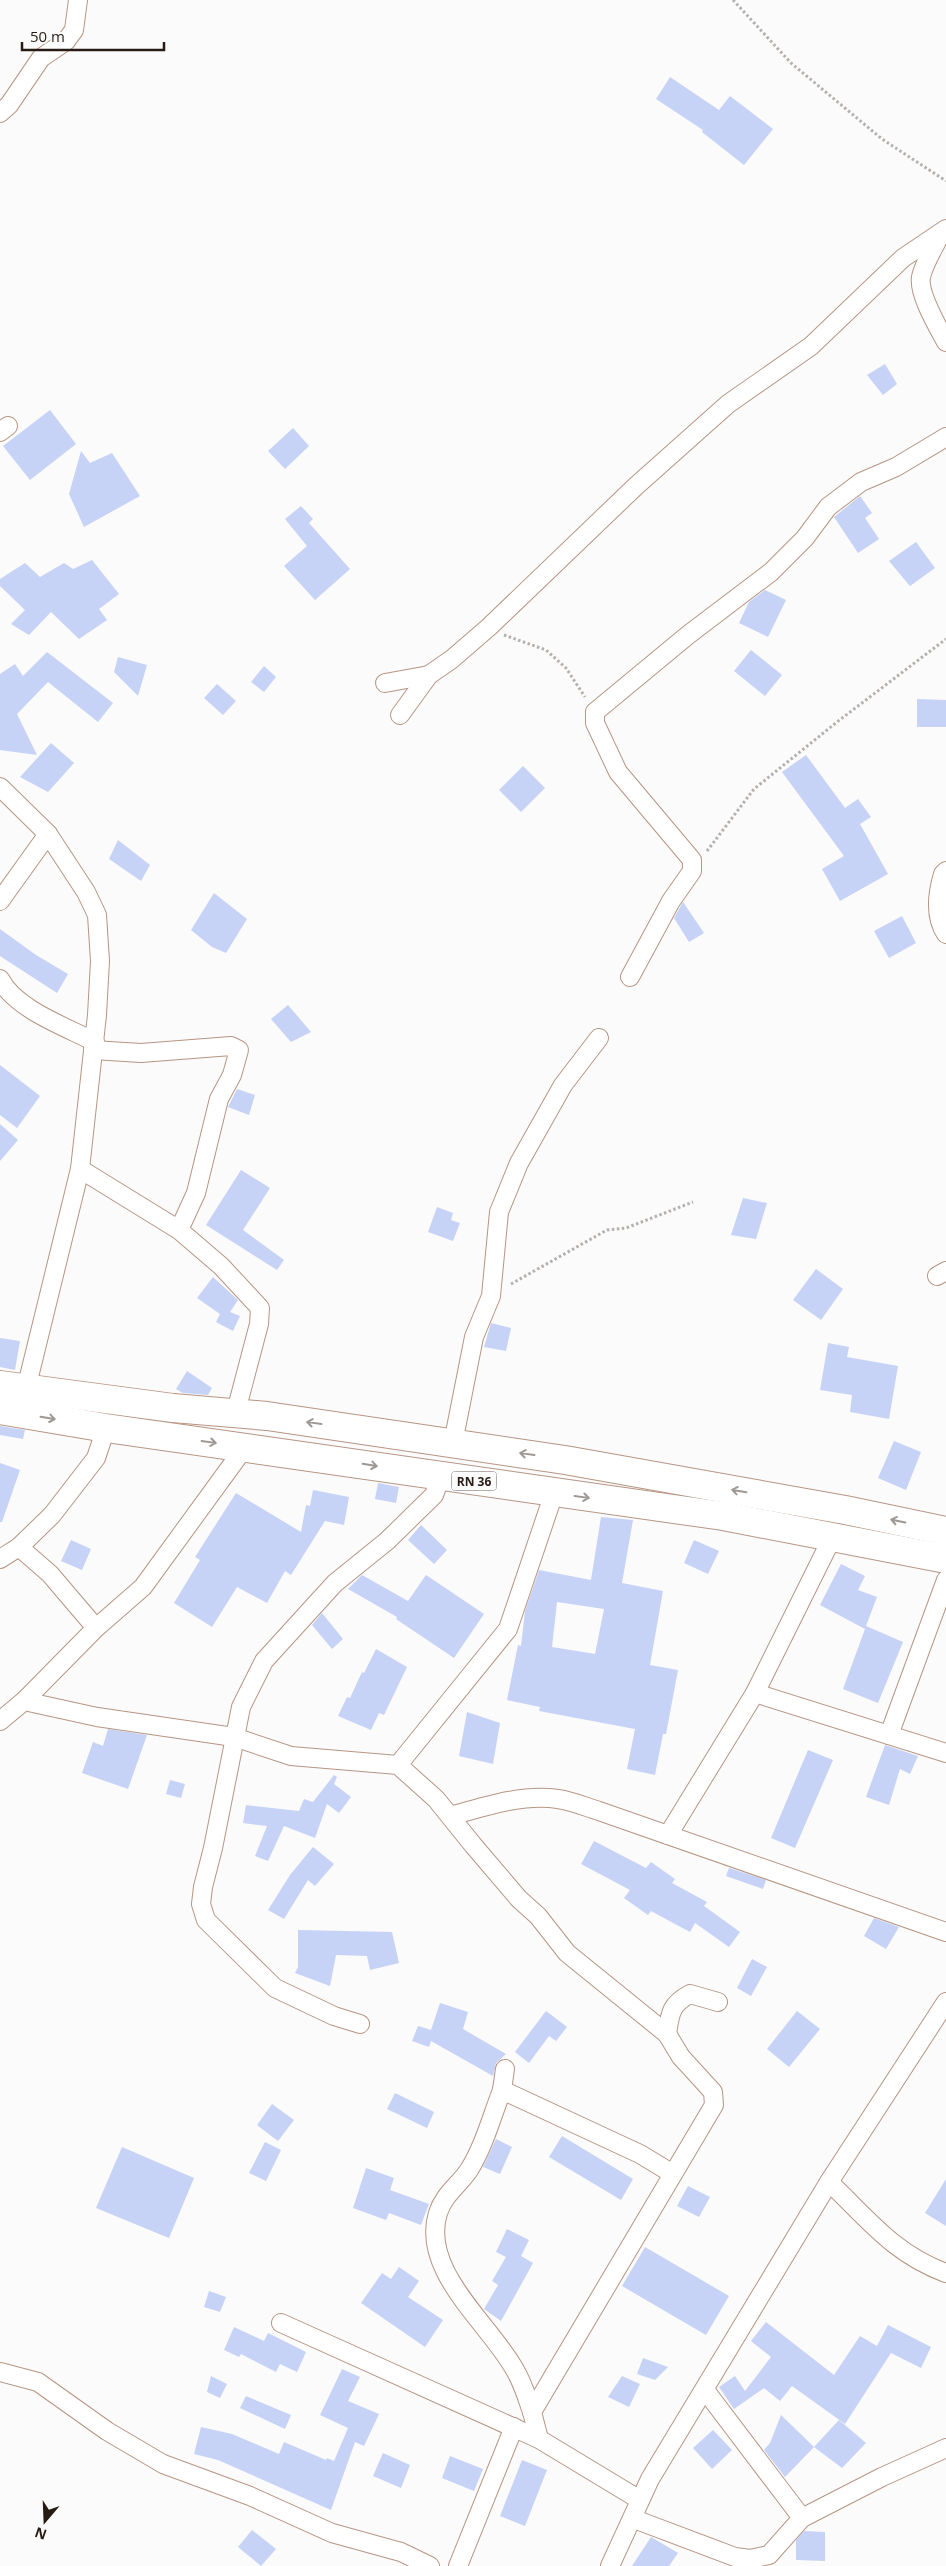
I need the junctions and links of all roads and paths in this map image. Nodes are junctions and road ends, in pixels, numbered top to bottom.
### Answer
1 (78, 0) edge
2 (733, 0) edge
3 (0, 113) edge
4 (946, 181) edge
5 (943, 232) edge
6 (946, 342) edge
7 (946, 437) edge
8 (489, 627) junction
9 (946, 639) edge
10 (936, 647) junction
11 (946, 648) edge
12 (429, 675) junction
13 (385, 683) dead end
14 (595, 712) junction
15 (400, 715) dead end
16 (0, 787) edge
17 (48, 834) junction
18 (692, 871) junction
19 (946, 871) edge
20 (0, 901) edge
21 (946, 934) edge
22 (630, 977) dead end
23 (0, 979) edge
24 (598, 1038) dead end
25 (94, 1046) junction
26 (80, 1168) junction
27 (693, 1202) dead end
28 (178, 1230) junction
29 (491, 1296) junction
30 (0, 1385) edge
31 (26, 1389) junction
32 (0, 1410) edge
33 (234, 1414) junction
34 (106, 1428) junction
35 (453, 1443) junction
36 (245, 1447) junction
37 (441, 1476) junction
38 (554, 1493) junction
39 (946, 1531) edge
40 (833, 1536) junction
41 (20, 1547) junction
42 (0, 1558) edge
43 (946, 1559) edge
44 (946, 1580) edge
45 (96, 1628) junction
46 (755, 1693) junction
47 (24, 1701) junction
48 (0, 1721) edge
49 (889, 1735) junction
50 (234, 1737) junction
51 (946, 1753) edge
52 (398, 1765) junction
53 (451, 1816) junction
54 (668, 1835) junction
55 (946, 1932) edge
56 (718, 2002) dead end
57 (946, 2002) edge
58 (360, 2024) dead end
59 (667, 2034) junction
60 (505, 2069) dead end
61 (502, 2090) junction
62 (673, 2174) junction
63 (829, 2182) junction
64 (946, 2273) edge
65 (281, 2323) dead end
66 (0, 2372) edge
67 (705, 2390) junction
68 (532, 2412) junction
69 (514, 2427) junction
70 (539, 2439) junction
71 (946, 2448) edge
72 (640, 2500) junction
73 (802, 2518) junction
74 (634, 2519) junction
75 (430, 2566) edge
76 (458, 2566) edge
77 (610, 2566) edge

1 - 3 street
2 - 4 path
5 - 6 street
5 - 8 street
7 - 14 street
8 - 12 street
8 - 14 path
9 - 10 path
10 - 11 path
10 - 18 path
12 - 13 street
12 - 15 street
14 - 18 street
16 - 17 street
17 - 20 street
17 - 25 street
18 - 22 street
19 - 21 street
23 - 25 street
24 - 29 street
25 - 26 street
25 - 28 street
26 - 28 street
26 - 31 street
27 - 29 path
28 - 33 street
29 - 35 street
30 - 31 main road
31 - 33 main road
32 -> 34 main road, RN 36
35 -> 33 main road
34 -> 36 main road, RN 36
34 - 41 street
39 -> 35 main road
36 -> 37 main road, RN 36
36 - 45 street
37 - 38 main road, RN 36
37 - 50 street
38 -> 40 main road, RN 36
38 - 52 street
40 - 43 main road, RN 36
40 - 46 street
41 - 42 street
41 - 45 street
44 - 49 street
45 - 47 street
46 - 49 street
46 - 54 street
47 - 48 street
47 - 50 street
49 - 51 street
50 - 52 street
50 - 58 street
52 - 53 street
53 - 54 street
53 - 59 street
54 - 55 street
56 - 59 street
57 - 63 street
59 - 62 street
60 - 61 street
61 - 62 street
61 - 68 street
62 - 68 street
63 - 64 street
63 - 67 street
65 - 69 street
66 - 75 street
67 - 72 street
67 - 73 street
68 - 70 street
69 - 70 street
69 - 76 street
70 - 72 street
71 - 73 street
72 - 74 street
73 - 74 street
74 - 77 street

